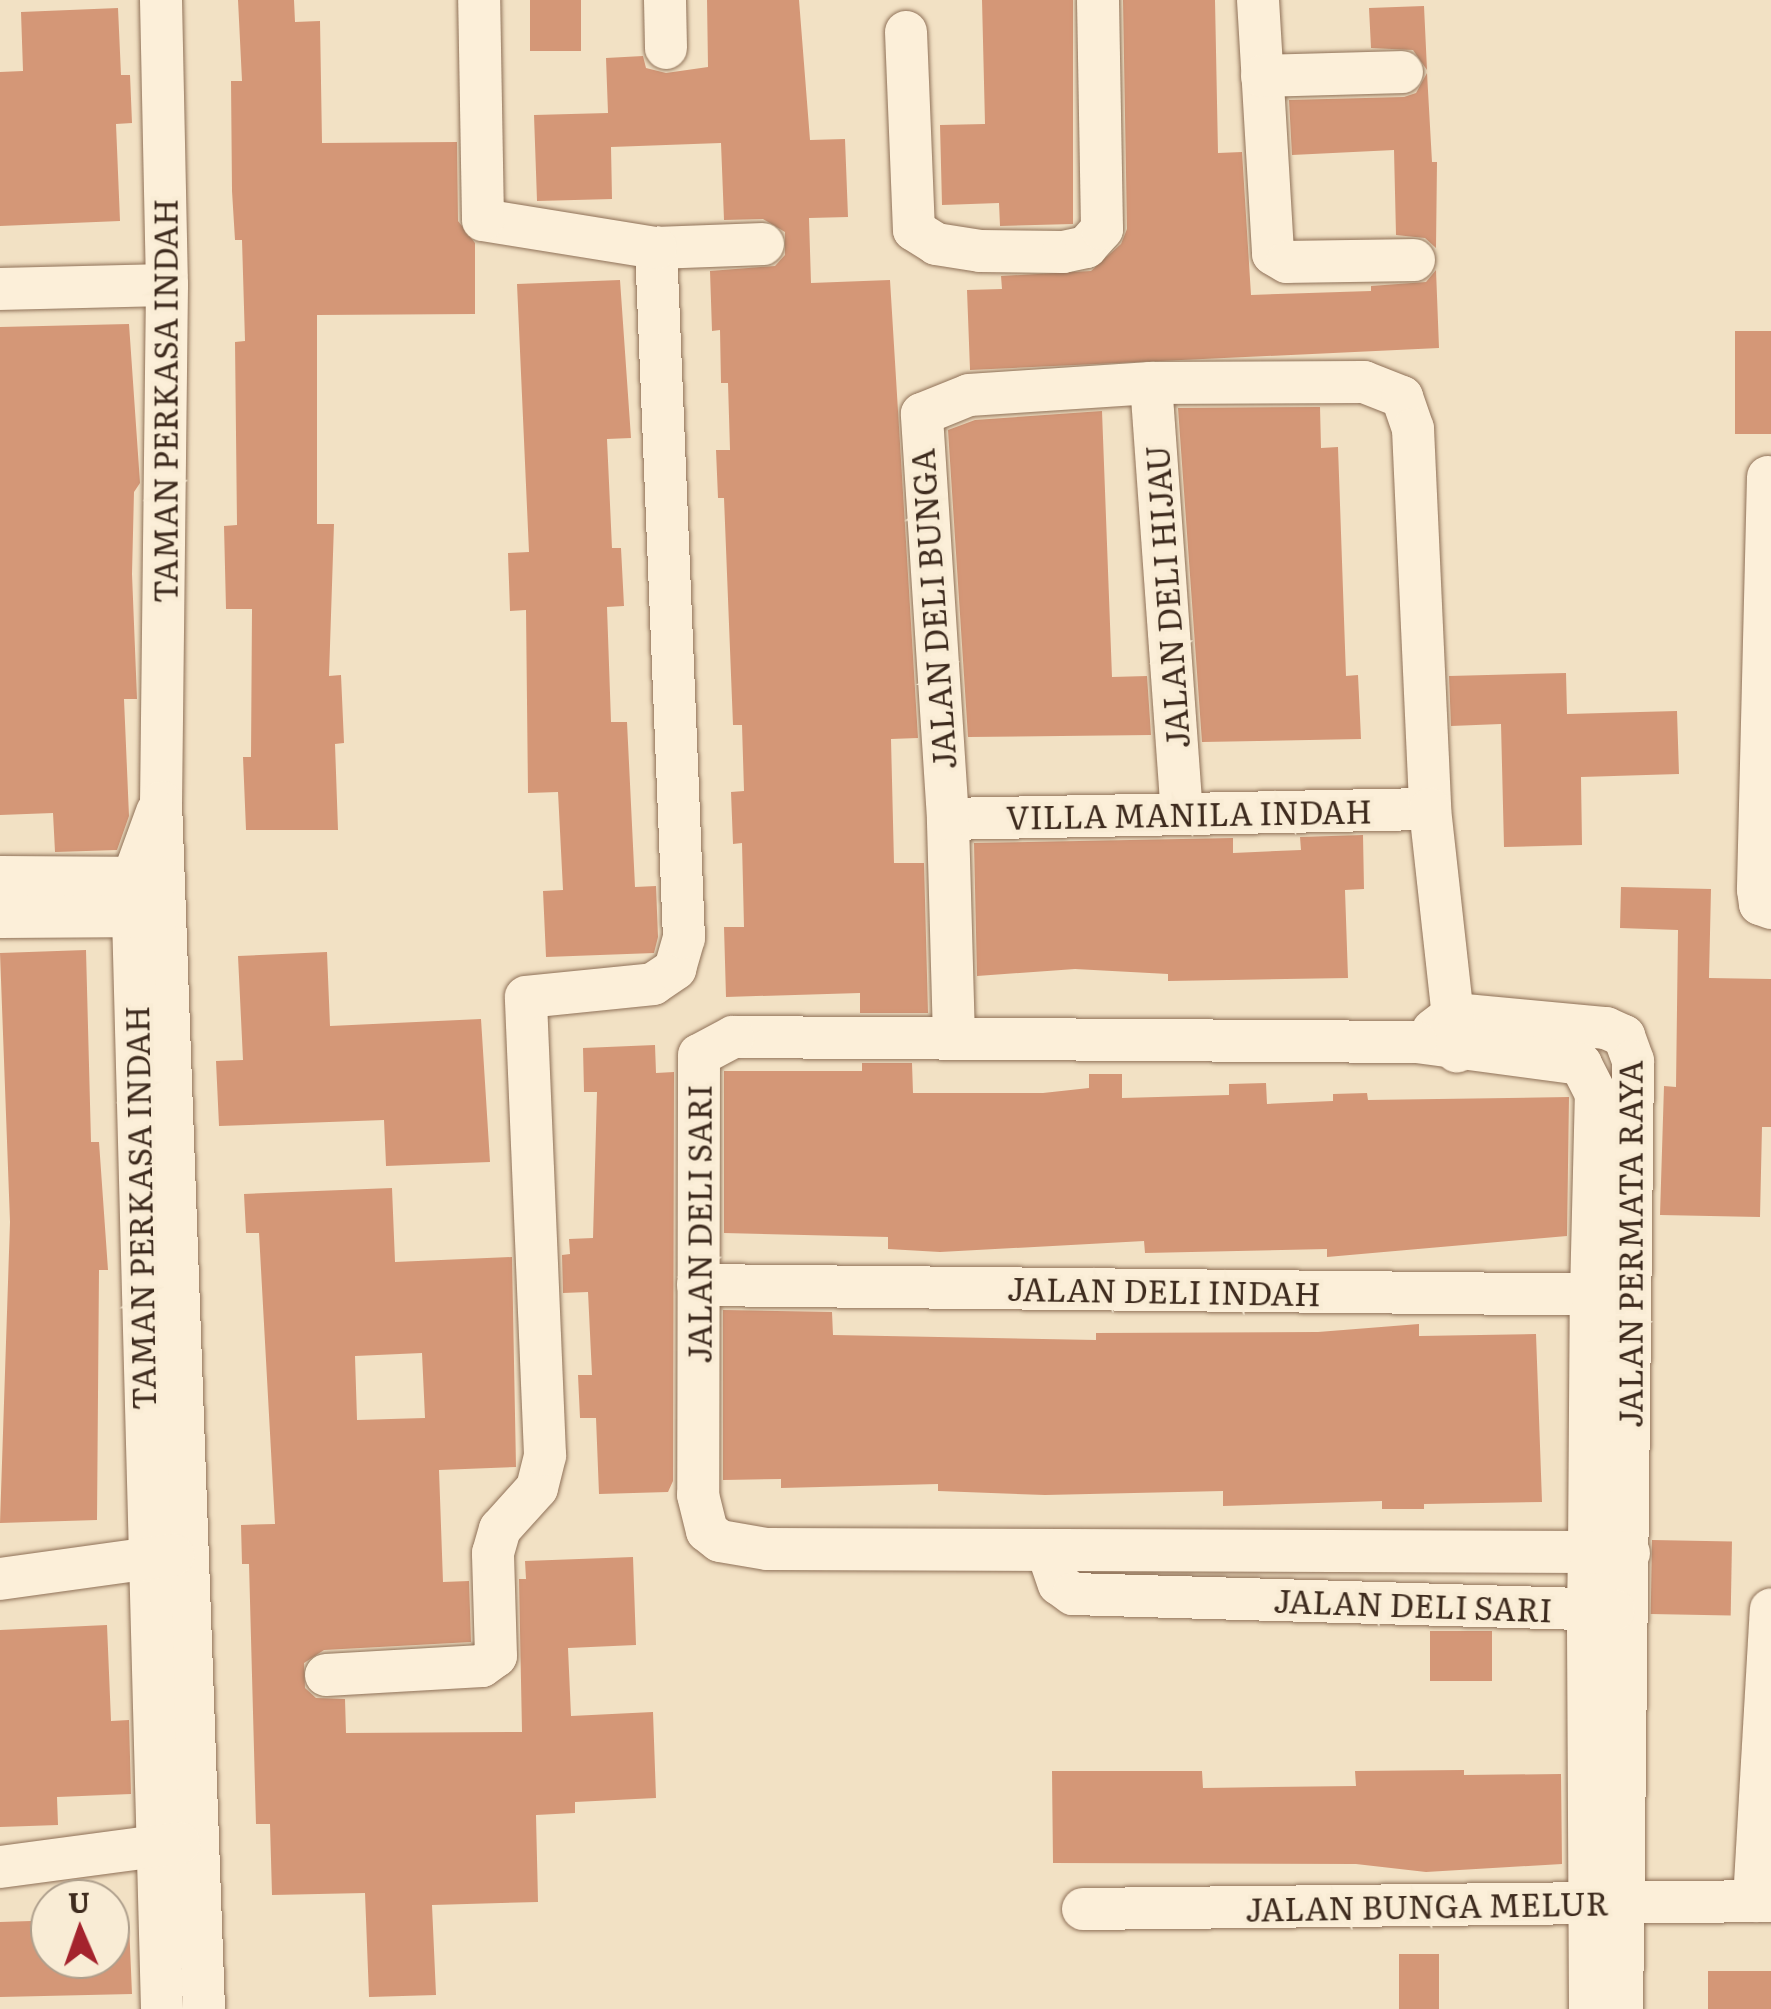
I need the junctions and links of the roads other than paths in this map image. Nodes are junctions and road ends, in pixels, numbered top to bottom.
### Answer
1 (160, 0) edge
2 (479, 0) edge
3 (665, 0) edge
4 (1098, 0) edge
5 (1258, 0) edge
6 (906, 32) dead end
7 (666, 48) dead end
8 (1402, 72) dead end
9 (1262, 76) junction
10 (763, 244) dead end
11 (656, 248) junction
12 (1414, 260) dead end
13 (167, 285) junction
14 (0, 289) edge
15 (1151, 384) junction
16 (1768, 476) dead end
17 (1430, 809) junction
18 (1182, 811) junction
19 (948, 819) junction
20 (0, 876) edge
21 (150, 897) junction
22 (1771, 908) edge
23 (0, 918) edge
24 (1455, 1033) junction
25 (954, 1038) junction
26 (1416, 1042) joint
27 (698, 1285) junction
28 (1610, 1295) junction
29 (1047, 1550) junction
30 (192, 1553) junction
31 (1609, 1553) junction
32 (146, 1558) junction
33 (0, 1579) edge
34 (1771, 1609) edge
35 (1607, 1610) junction
36 (326, 1675) dead end
37 (174, 1843) junction
38 (0, 1866) edge
39 (1762, 1901) edge
40 (1604, 1904) junction
41 (1083, 1909) dead end
42 (162, 2009) edge
43 (204, 2009) edge
44 (1590, 2009) edge
45 (1622, 2009) edge

1 - 13 street, TAMAN PERKASA INDAH
2 - 11 street
3 - 7 street
4 - 6 street
5 - 9 street
8 - 9 street
9 - 12 street
10 - 11 street
11 - 36 street
13 - 14 street
13 - 21 street, TAMAN PERKASA INDAH
15 - 17 street
15 - 18 street, JALAN DELI HIJAU
15 - 19 street, JALAN DELI BUNGA
16 - 22 street
17 - 18 street, VILLA MANILA INDAH
17 - 24 street
18 - 19 street, VILLA MANILA INDAH
19 - 25 street, JALAN DELI BUNGA
20 - 21 street
21 - 23 street
21 - 30 street, TAMAN PERKASA INDAH
21 - 32 street, TAMAN PERKASA INDAH
24 - 26 street, JALAN PERMATA RAYA
24 - 28 street, JALAN PERMATA RAYA
25 - 26 street, JALAN DELI SARI
25 - 27 street, JALAN DELI SARI
27 - 28 street, JALAN DELI INDAH
27 - 29 street, JALAN DELI SARI
28 - 31 street, JALAN PERMATA RAYA
29 - 31 street, JALAN DELI SARI
29 - 35 street, JALAN DELI SARI
30 - 32 street
30 - 37 street, TAMAN PERKASA INDAH
31 - 35 street, JALAN PERMATA RAYA
32 - 33 street
32 - 37 street, TAMAN PERKASA INDAH
34 - 39 street
35 - 40 street, JALAN PERMATA RAYA
37 - 38 street
37 - 42 street, TAMAN PERKASA INDAH
37 - 43 street, TAMAN PERKASA INDAH
39 - 40 street, JALAN BUNGA MELUR
40 - 41 street, JALAN BUNGA MELUR
40 - 44 street, JALAN PERMATA RAYA
40 - 45 street, JALAN PERMATA RAYA

